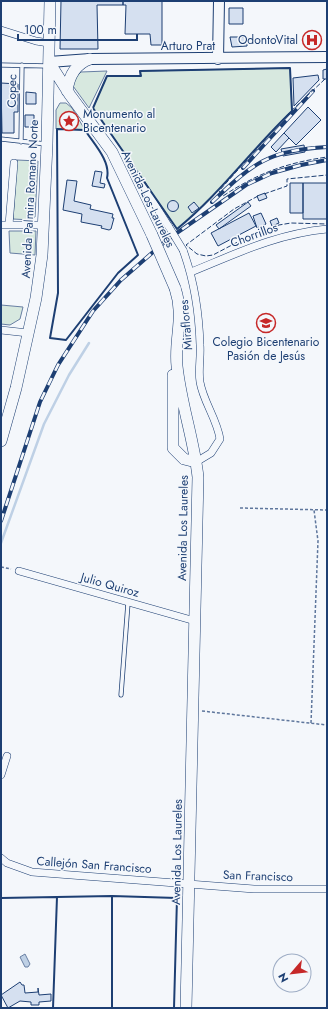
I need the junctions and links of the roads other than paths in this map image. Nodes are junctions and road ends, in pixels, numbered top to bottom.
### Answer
1 (50, 1) edge
2 (219, 1) edge
3 (1, 30) edge
4 (49, 43) junction
5 (327, 57) edge
6 (90, 59) junction
7 (218, 59) junction
8 (49, 64) junction
9 (1, 65) edge
10 (22, 65) junction
11 (68, 93) junction
12 (48, 102) junction
13 (1, 139) edge
14 (21, 142) junction
15 (47, 144) junction
16 (14, 163) dead end
17 (142, 184) dead end
18 (1, 225) edge
19 (9, 225) junction
20 (43, 225) junction
21 (327, 229) edge
22 (191, 272) junction
23 (1, 330) edge
24 (28, 333) junction
25 (176, 364) junction
26 (1, 441) edge
27 (196, 462) junction
28 (19, 571) road end
29 (128, 602) junction
30 (195, 621) junction
31 (121, 695) dead end
32 (7, 756) dead end
33 (1, 775) edge
34 (1, 858) edge
35 (189, 884) junction
36 (327, 889) edge
37 (186, 1008) edge

1 - 4 main road, Avenida Palmira Romano Norte
2 - 7 street
3 - 4 street
4 - 8 main road, Avenida Palmira Romano Norte
5 - 7 street, Arturo Prat
6 - 7 street, Arturo Prat
6 - 8 street, Arturo Prat
6 - 11 main road
8 - 10 lane, Copec
8 - 11 main road, Avenida Los Laureles
8 - 12 main road, Avenida Palmira Romano Norte
9 - 10 lane, Copec
10 - 14 lane, Copec
11 - 12 main road
11 - 25 main road, Avenida Los Laureles, bridge
12 - 15 main road, Avenida Palmira Romano Norte
13 - 14 lane
14 - 15 lane
15 - 20 main road, Avenida Palmira Romano Norte
16 - 19 street
17 - 22 street, Miraflores, bridge
18 - 19 street
19 - 20 street
20 - 24 main road, Avenida Palmira Romano Norte
21 - 22 street, Chorrillos
22 - 27 street, Miraflores
23 - 24 street
24 - 26 main road, Avenida Palmira Romano Norte
25 - 27 main road, Avenida Los Laureles
25 - 27 main road
27 - 30 main road, Avenida Los Laureles
28 - 29 street, Julio Quiroz
29 - 30 street, Julio Quiroz
29 - 31 lane
30 - 35 main road, Avenida Los Laureles
32 - 33 street
34 - 35 street, Callejón San Francisco
35 - 36 street, San Francisco
35 - 37 main road, Avenida Los Laureles

